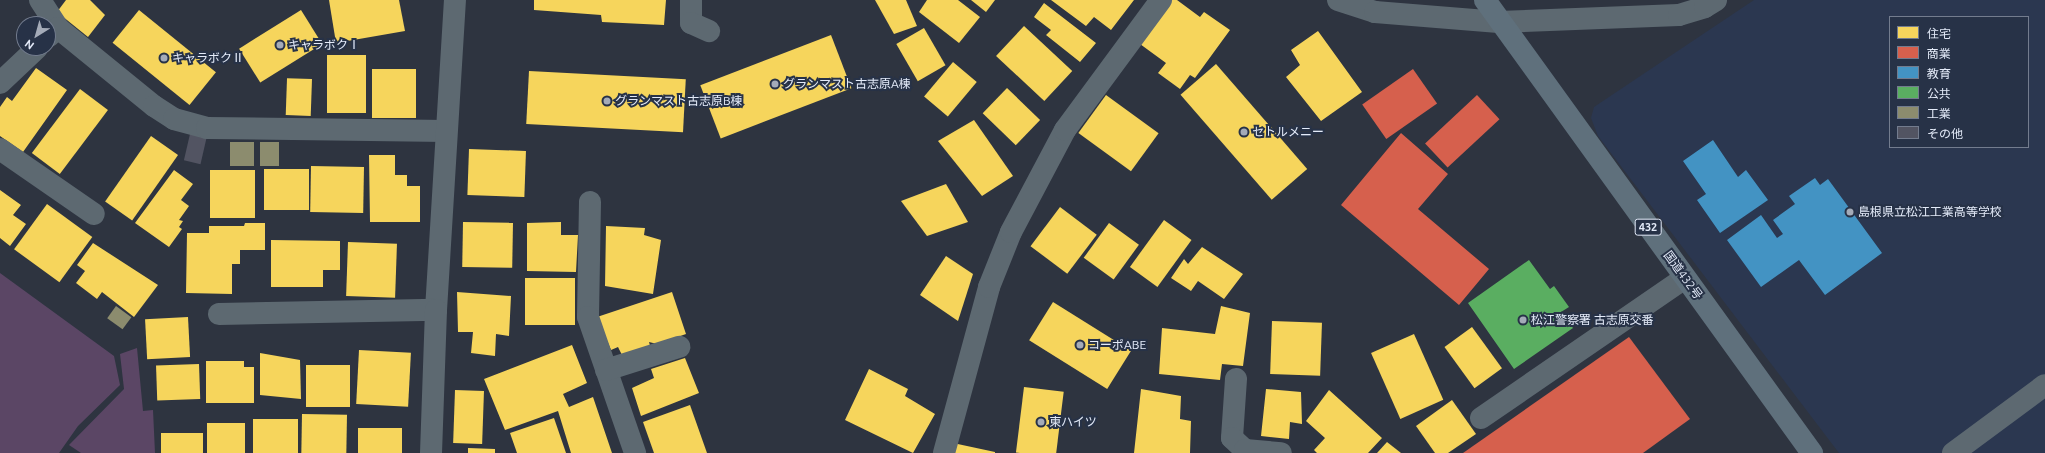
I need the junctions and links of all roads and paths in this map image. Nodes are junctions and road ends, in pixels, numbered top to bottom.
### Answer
1 (40, 0) edge
2 (455, 0) edge
3 (691, 0) edge
4 (1161, 0) edge
5 (1338, 0) edge
6 (1485, 0) edge
7 (1716, 0) edge
8 (1679, 8) edge
9 (46, 16) edge
10 (1500, 22) junction
11 (710, 31) dead end
12 (56, 35) edge
13 (29, 56) edge
14 (0, 83) edge
15 (446, 130) junction
16 (0, 149) edge
17 (590, 202) dead end
18 (94, 214) dead end
19 (1685, 278) junction
20 (436, 310) junction
21 (219, 314) dead end
22 (679, 347) dead end
23 (606, 370) junction
24 (1236, 379) dead end
25 (2045, 385) edge
26 (1481, 418) dead end
27 (633, 452) edge
28 (431, 453) edge
29 (944, 453) edge
30 (1281, 453) edge
31 (1812, 453) edge
32 (1954, 453) edge

1 - 9 street
2 - 15 street
3 - 11 street
4 - 29 street
5 - 10 street
6 - 10 highway, 国道432号 / 432
7 - 8 street
8 - 10 street
10 - 19 highway, 国道432号 / 432
12 - 15 street
13 - 14 street
15 - 20 street
16 - 18 street
17 - 23 street
19 - 26 street
19 - 31 highway, 国道432号 / 432
20 - 21 street
20 - 28 street
22 - 23 street
23 - 27 street
24 - 30 street
25 - 32 street

